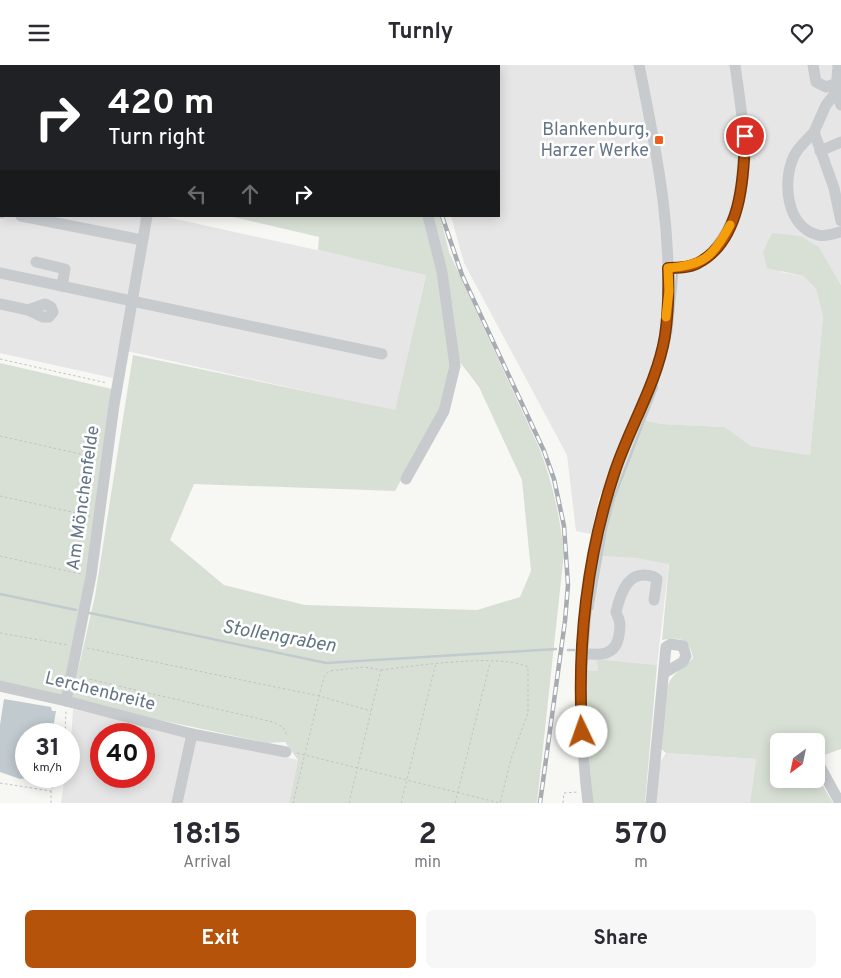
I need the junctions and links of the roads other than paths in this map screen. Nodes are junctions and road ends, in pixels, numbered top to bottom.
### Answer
1 (639, 65) edge
2 (735, 65) edge
3 (813, 65) edge
4 (838, 65) edge
5 (835, 88) junction
6 (841, 105) edge
7 (814, 132) junction
8 (841, 143) edge
9 (820, 151) junction
10 (26, 217) edge
11 (148, 217) edge
12 (428, 217) edge
13 (841, 221) edge
14 (841, 231) edge
15 (142, 240) junction
16 (36, 262) dead end
17 (668, 268) junction
18 (0, 273) edge
19 (62, 286) junction
20 (132, 300) junction
21 (0, 304) edge
22 (28, 310) dead end
23 (382, 354) dead end
24 (406, 479) dead end
25 (654, 600) dead end
26 (581, 653) junction
27 (664, 673) dead end
28 (0, 686) edge
29 (66, 701) junction
30 (192, 734) junction
31 (286, 752) road end
32 (825, 774) edge
33 (588, 797) edge
34 (177, 803) edge
35 (651, 803) edge
36 (840, 803) edge

1 - 17 street
2 - 17 street
3 - 5 street
4 - 5 street
5 - 6 street
5 - 7 street
7 - 9 street
7 - 14 street
8 - 9 street
9 - 13 street
10 - 15 street
11 - 15 street, Am Mönchenfelde
12 - 24 street
15 - 20 street, Am Mönchenfelde
16 - 19 street
17 - 26 street
18 - 19 street
19 - 20 street
20 - 23 street
20 - 29 street, Am Mönchenfelde
21 - 22 street
25 - 26 street
26 - 33 street
27 - 35 street
28 - 29 street, Lerchenbreite
29 - 30 street, Lerchenbreite
30 - 31 street, Lerchenbreite
30 - 34 street
32 - 36 street

